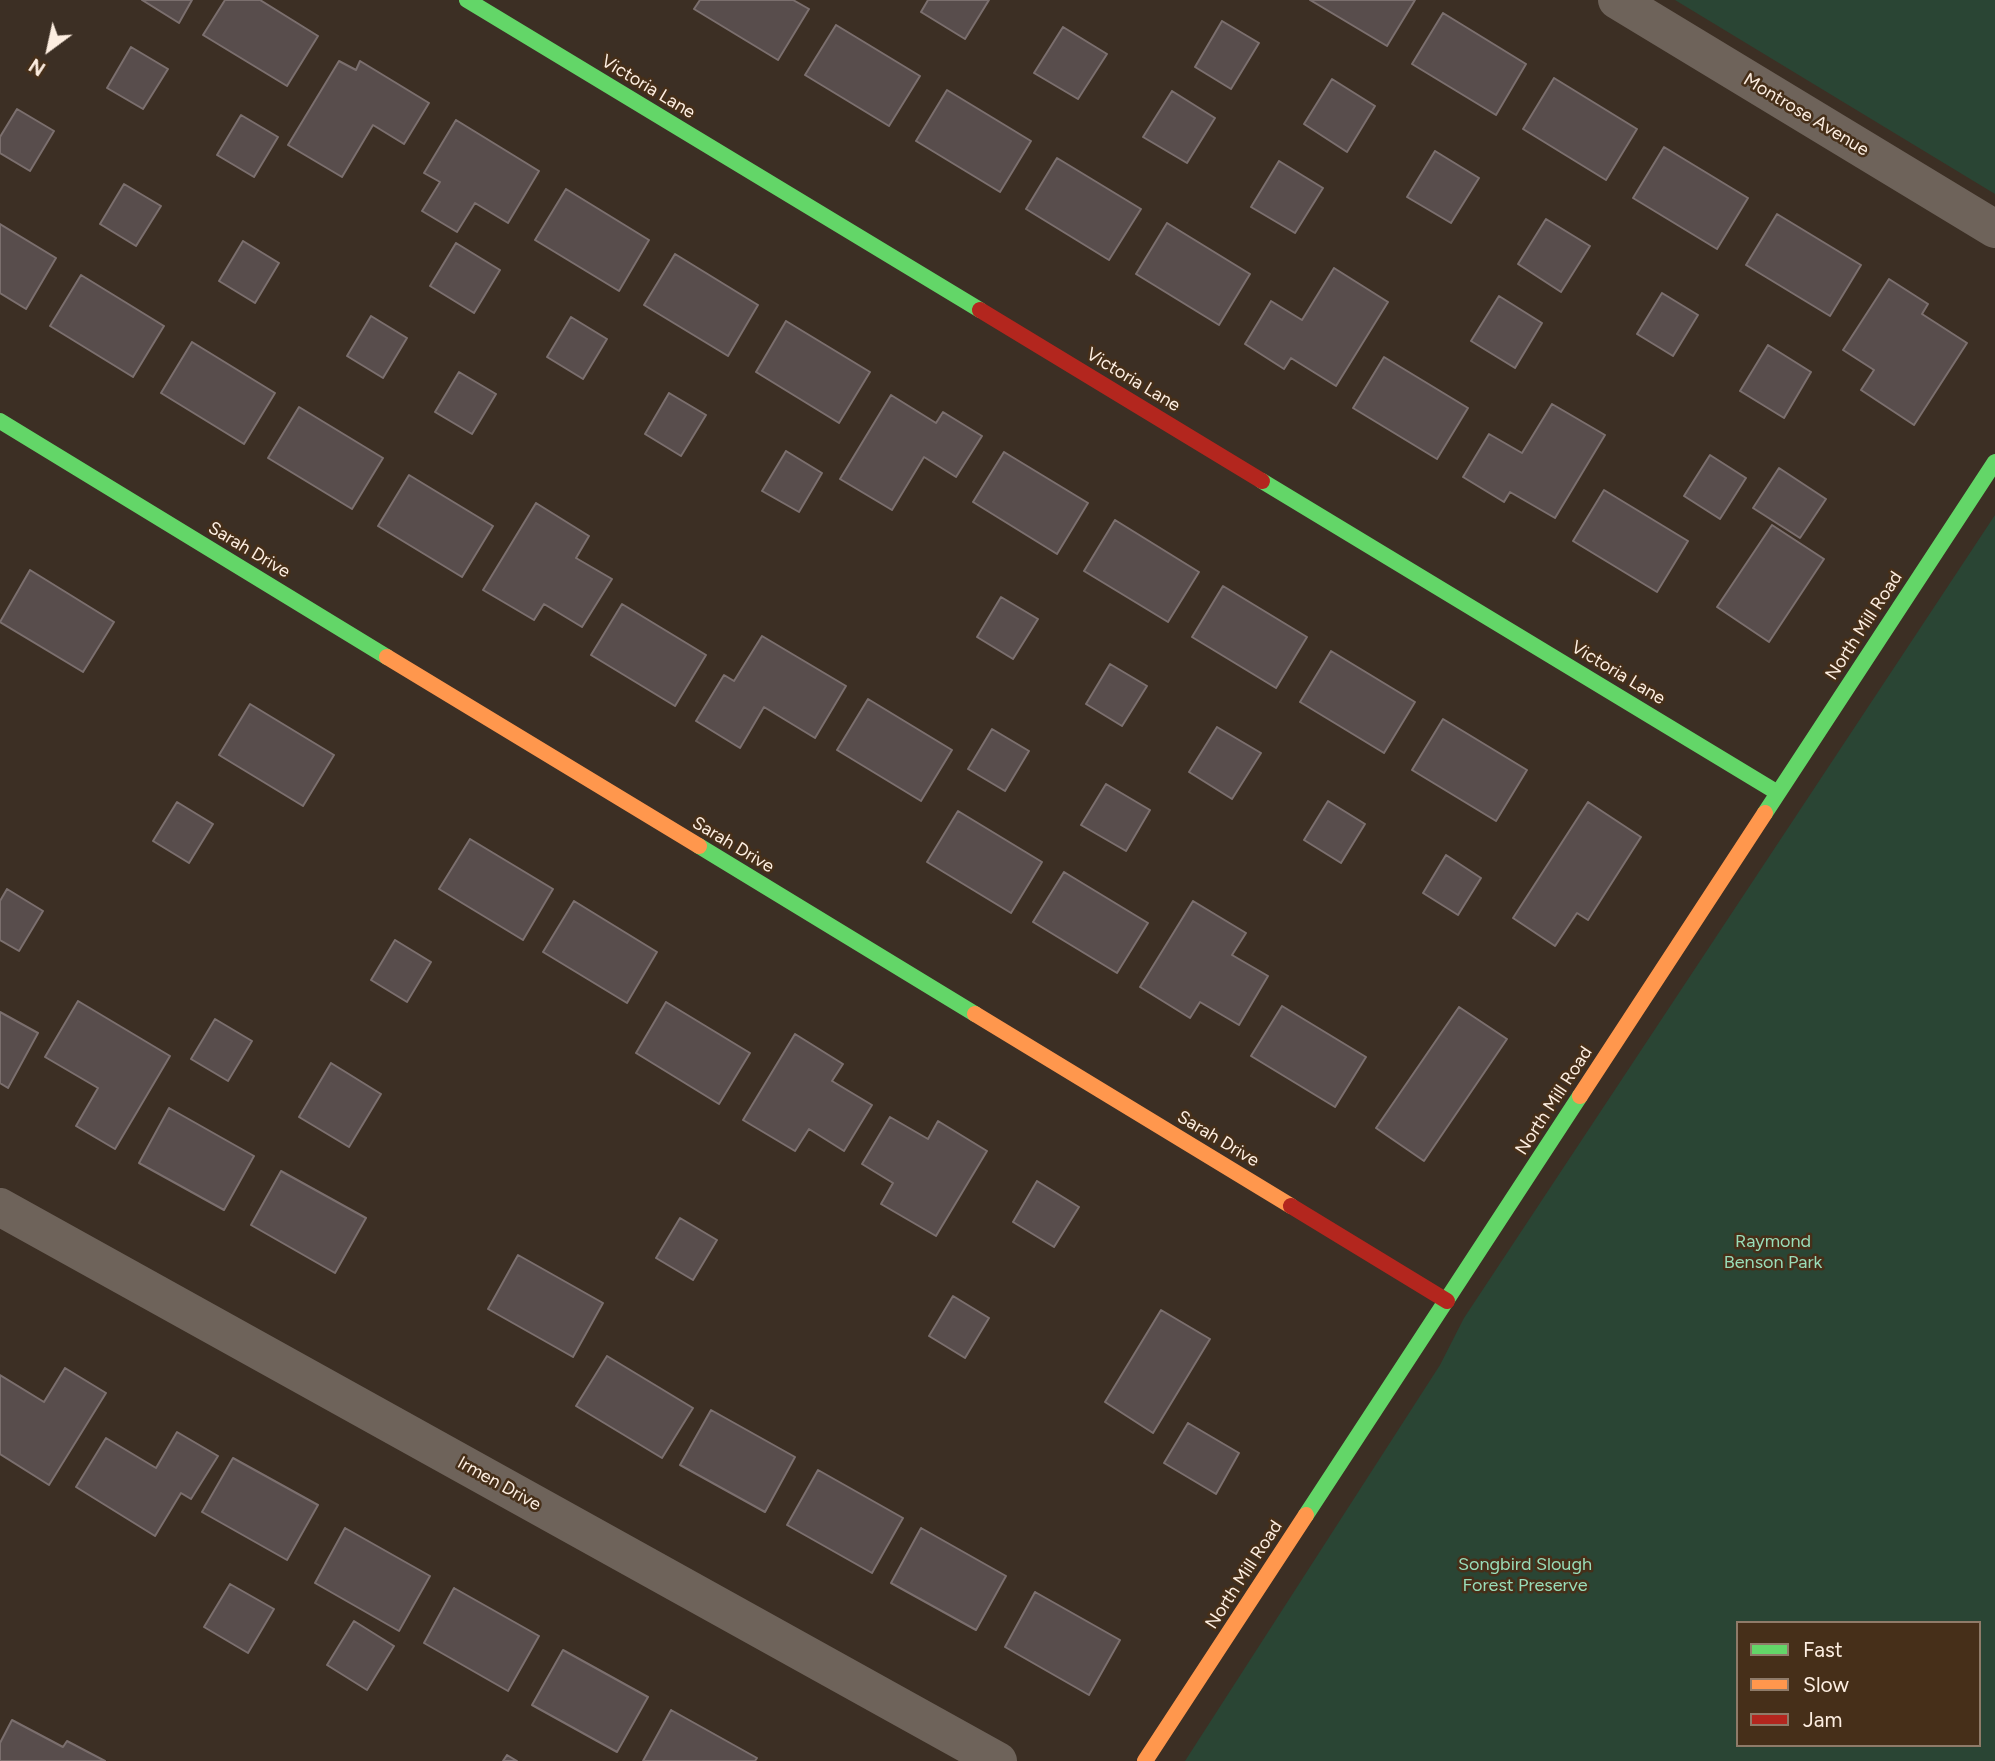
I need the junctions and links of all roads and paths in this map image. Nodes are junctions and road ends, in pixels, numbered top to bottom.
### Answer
1 (467, 0) edge
2 (1617, 0) edge
3 (1995, 229) edge
4 (0, 421) edge
5 (1995, 462) edge
6 (1778, 793) junction
7 (0, 1207) edge
8 (1447, 1301) junction
9 (998, 1761) edge
10 (1145, 1761) edge

1 - 6 street, Victoria Lane
2 - 3 street, Montrose Avenue
4 - 8 street, Sarah Drive
5 - 6 street, North Mill Road
6 - 8 street, North Mill Road
7 - 9 street, Irmen Drive
8 - 10 street, North Mill Road

